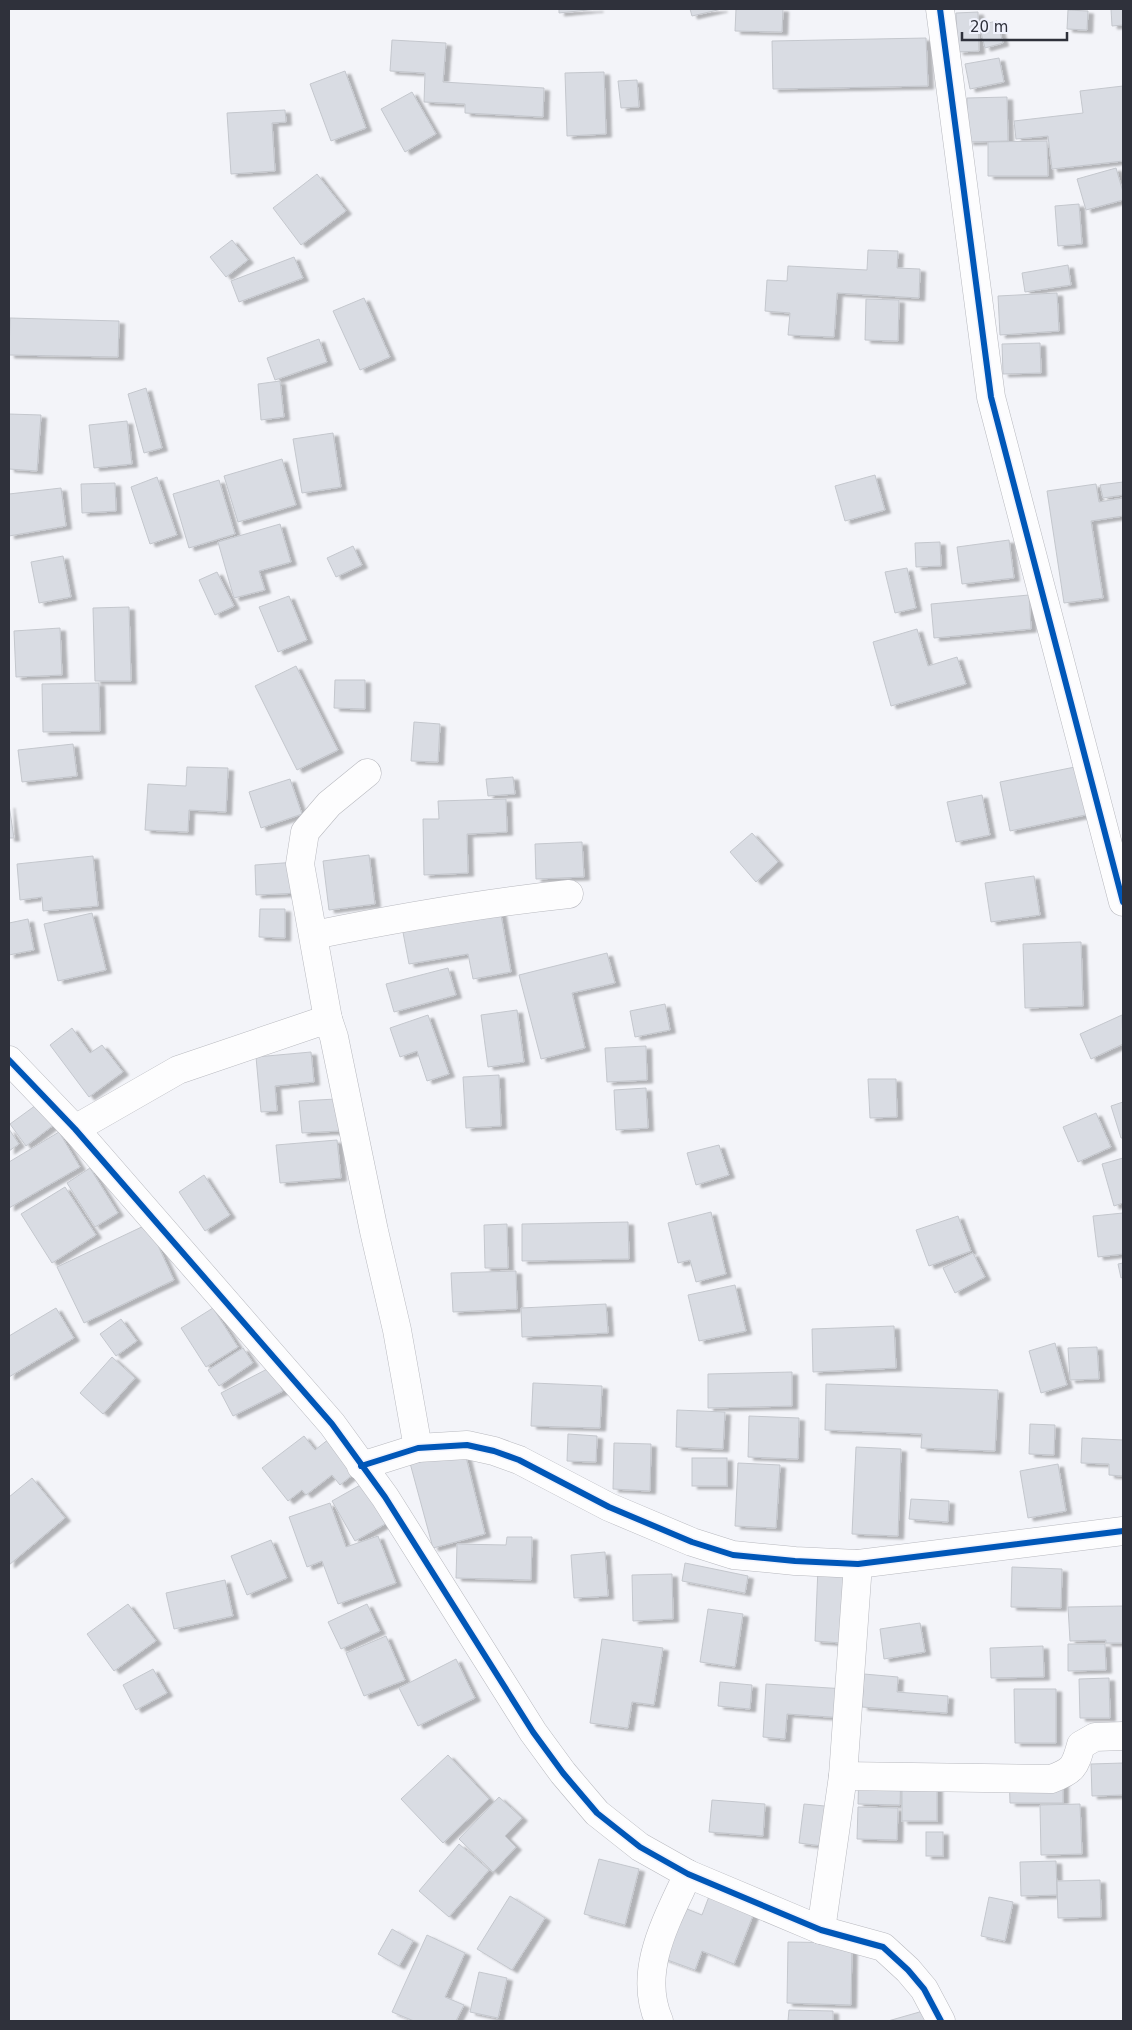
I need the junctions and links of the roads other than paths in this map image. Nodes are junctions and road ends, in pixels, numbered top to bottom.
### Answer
1 (940, 9) edge
2 (367, 774) dead end
3 (569, 894) dead end
4 (1123, 902) edge
5 (314, 935) junction
6 (328, 1019) junction
7 (9, 1060) edge
8 (75, 1129) junction
9 (418, 1448) junction
10 (361, 1466) junction
11 (1123, 1531) edge
12 (858, 1564) junction
13 (1123, 1736) edge
14 (843, 1776) junction
15 (688, 1874) junction
16 (821, 1930) junction
17 (659, 2021) edge
18 (940, 2021) edge

1 - 4 street
2 - 5 street
3 - 5 street
5 - 6 street
6 - 8 street
6 - 9 street
7 - 8 street
8 - 10 street
9 - 10 street
9 - 12 street
10 - 15 street
11 - 12 street
12 - 14 street
13 - 14 street
14 - 16 street
15 - 16 street
15 - 17 street
16 - 18 street

